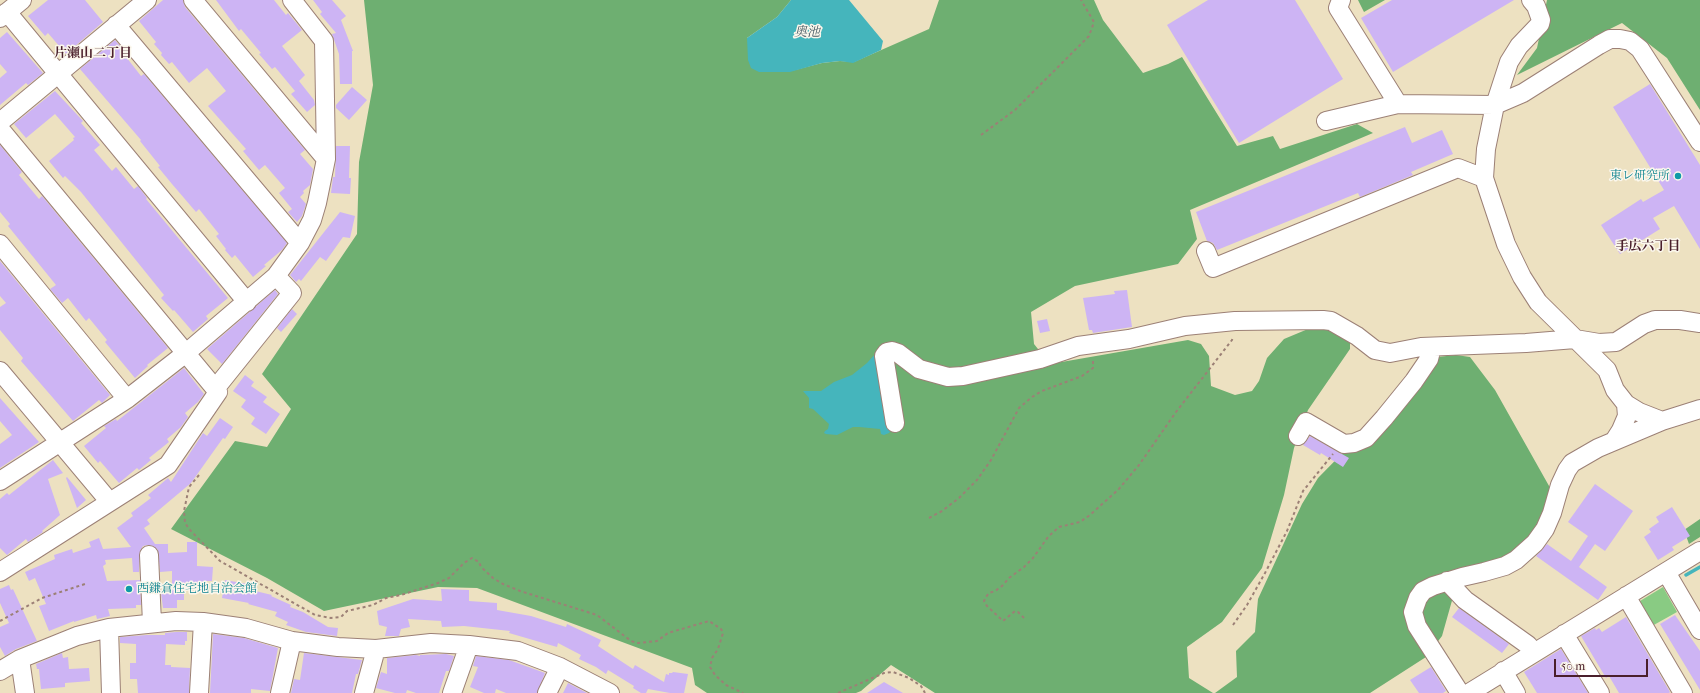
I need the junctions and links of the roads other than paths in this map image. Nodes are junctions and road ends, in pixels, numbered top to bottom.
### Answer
1 (22, 0) edge
2 (147, 0) edge
3 (193, 0) edge
4 (292, 0) edge
5 (1341, 0) edge
6 (1531, 0) edge
7 (4, 15) edge
8 (116, 25) junction
9 (58, 74) junction
10 (1398, 104) junction
11 (1495, 105) junction
12 (0, 122) edge
13 (1326, 122) dead end
14 (0, 129) edge
15 (1700, 142) edge
16 (326, 159) junction
17 (1484, 178) junction
18 (300, 243) junction
19 (0, 244) edge
20 (1206, 251) dead end
21 (276, 276) junction
22 (247, 302) junction
23 (1700, 324) edge
24 (1575, 339) junction
25 (1616, 342) junction
26 (1432, 347) junction
27 (186, 353) junction
28 (1607, 370) junction
29 (0, 371) edge
30 (215, 389) junction
31 (128, 399) junction
32 (1626, 404) junction
33 (1700, 409) edge
34 (1662, 421) junction
35 (895, 423) dead end
36 (1298, 436) dead end
37 (1614, 441) junction
38 (60, 443) junction
39 (0, 482) edge
40 (109, 501) junction
41 (1700, 551) edge
42 (149, 555) dead end
43 (0, 572) edge
44 (1666, 572) junction
45 (1447, 581) junction
46 (1626, 596) junction
47 (1693, 607) edge
48 (203, 622) junction
49 (152, 623) junction
50 (108, 628) junction
51 (1700, 630) edge
52 (1564, 634) junction
53 (292, 641) junction
54 (469, 645) junction
55 (376, 649) junction
56 (1534, 653) junction
57 (20, 659) junction
58 (560, 667) junction
59 (0, 670) edge
60 (1503, 671) junction
61 (26, 693) edge
62 (111, 693) edge
63 (199, 693) edge
64 (280, 693) edge
65 (364, 693) edge
66 (452, 693) edge
67 (548, 693) edge
68 (610, 693) edge
69 (1460, 693) edge
70 (1469, 693) edge
71 (1516, 693) edge
72 (1600, 693) edge
73 (1683, 693) edge

1 - 7 street
2 - 8 street
3 - 16 street
4 - 16 street
5 - 10 street
6 - 11 street
7 - 9 street
8 - 9 street
8 - 18 street
9 - 12 street
9 - 22 street
10 - 11 street
10 - 13 street
11 - 15 street
11 - 17 street
14 - 27 street
16 - 18 street
17 - 20 street
17 - 24 street
18 - 21 street
19 - 31 street
21 - 22 street
21 - 30 street
22 - 27 street
23 - 25 street
24 - 25 street
24 - 26 street
24 - 28 street
25 - 28 street
26 - 35 street
26 - 36 street
27 - 30 street
27 - 31 street
28 - 32 street
29 - 38 street
30 - 40 street
31 - 38 street
32 - 34 street
32 - 37 street
33 - 34 street
34 - 37 street
37 - 45 street
38 - 39 street
38 - 40 street
40 - 43 street
41 - 44 street
42 - 49 street
44 - 46 street
44 - 47 street
45 - 56 street
45 - 69 street
46 - 52 street
46 - 73 street
47 - 51 street
48 - 49 street
48 - 53 street
48 - 63 street
49 - 50 street
50 - 57 street
50 - 62 street
52 - 56 street
52 - 72 street
53 - 55 street
53 - 64 street
54 - 55 street
54 - 58 street
54 - 66 street
55 - 65 street
56 - 60 street
57 - 59 street
57 - 61 street
58 - 67 street
58 - 68 street
60 - 70 street
60 - 71 street

